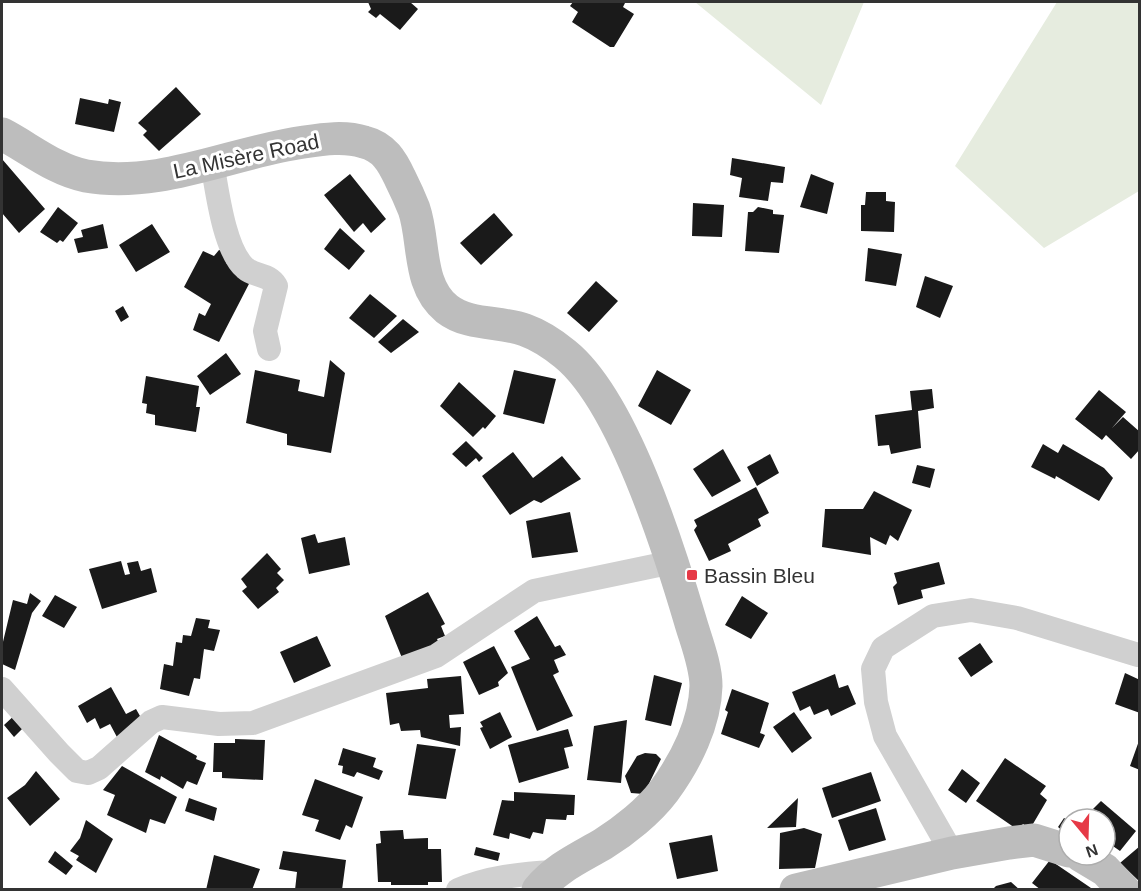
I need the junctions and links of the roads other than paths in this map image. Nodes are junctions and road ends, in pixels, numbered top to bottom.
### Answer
1 (2, 134) edge
2 (212, 162) junction
3 (268, 349) dead end
4 (673, 562) junction
5 (1138, 654) edge
6 (2, 689) edge
7 (1057, 847) edge
8 (952, 853) junction
9 (1100, 867) edge
10 (545, 881) edge
11 (837, 885) edge
12 (458, 890) edge
13 (796, 890) edge
14 (1124, 890) edge

1 - 2 main road, La Misère Road
2 - 3 street
2 - 4 main road, La Misère Road
4 - 6 street
4 - 10 main road, La Misère Road
5 - 8 street
7 - 8 main road
8 - 11 main road
9 - 14 main road
10 - 12 street
11 - 13 main road

